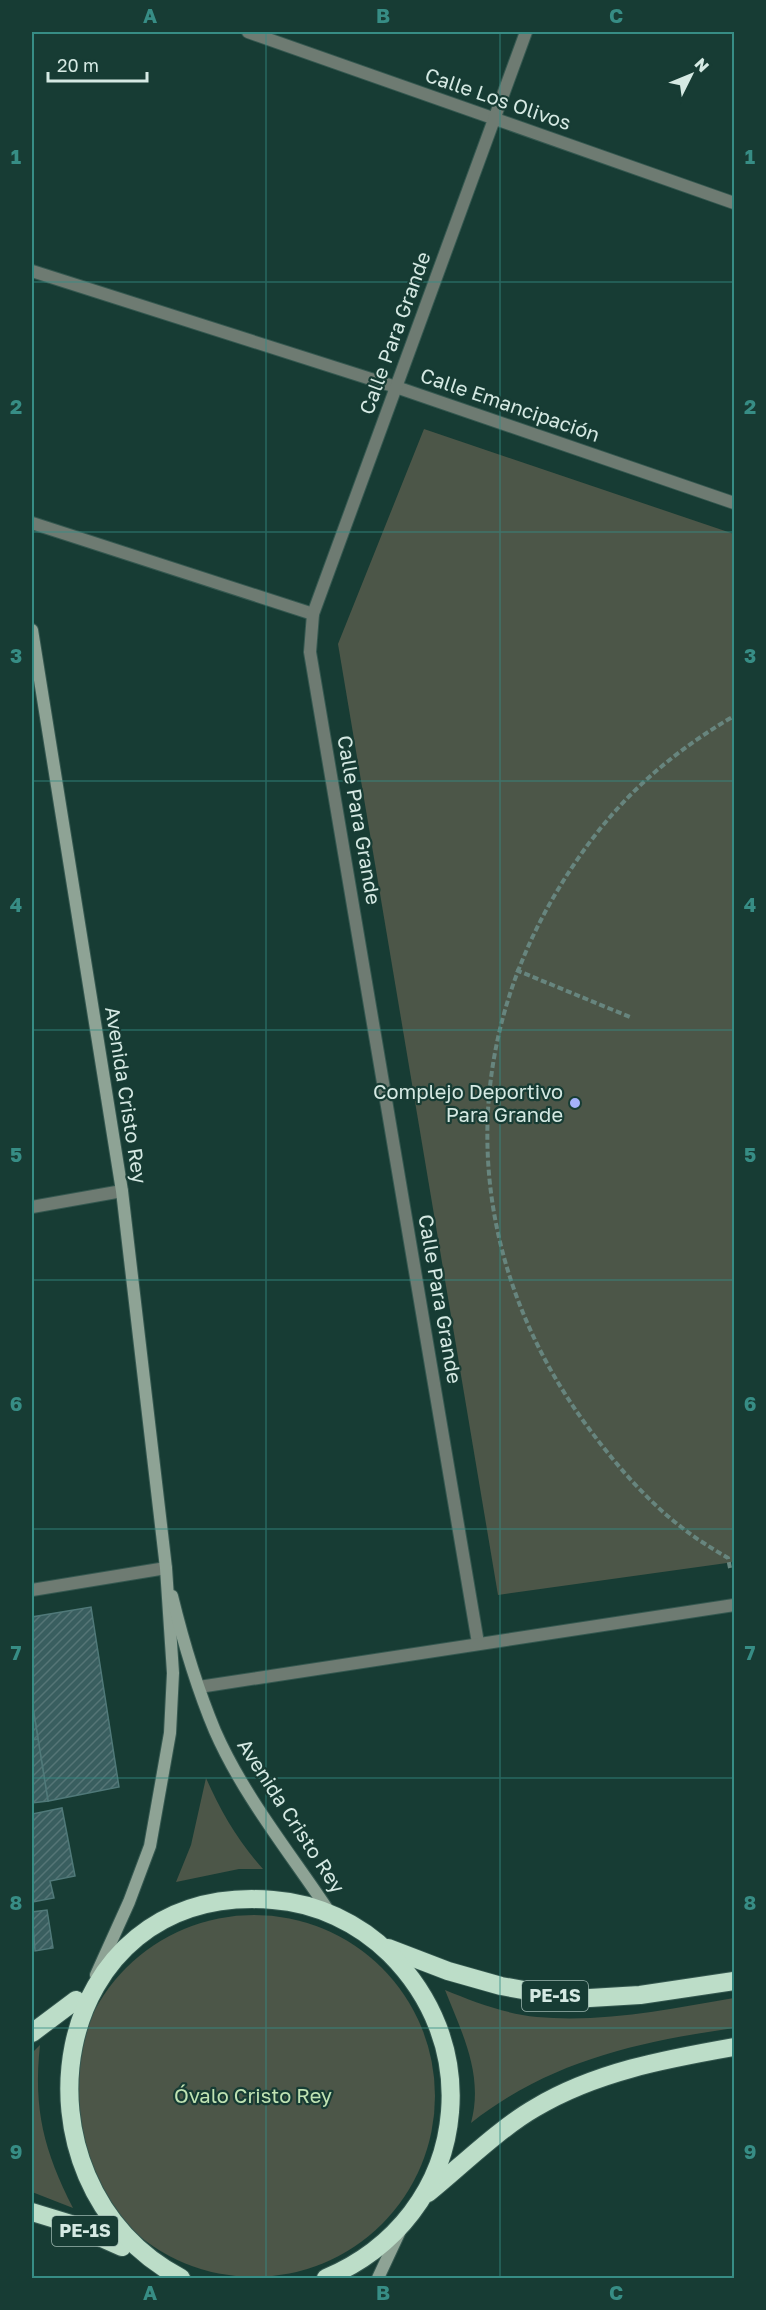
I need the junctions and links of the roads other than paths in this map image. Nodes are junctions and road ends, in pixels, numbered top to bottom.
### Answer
1 (249, 32) edge
2 (526, 32) edge
3 (494, 118) junction
4 (735, 203) edge
5 (32, 271) edge
6 (396, 387) junction
7 (735, 503) edge
8 (32, 523) edge
9 (313, 614) junction
10 (32, 630) edge
11 (122, 1191) junction
12 (32, 1207) edge
13 (166, 1568) junction
14 (32, 1590) edge
15 (735, 1605) edge
16 (478, 1643) junction
17 (199, 1687) junction
18 (331, 1914) junction
19 (381, 1945) junction
20 (96, 1975) junction
21 (735, 1981) edge
22 (86, 1990) junction
23 (32, 2033) edge
24 (735, 2047) edge
25 (424, 2196) junction
26 (32, 2212) edge
27 (402, 2226) junction
28 (138, 2254) junction
29 (181, 2278) edge
30 (326, 2278) edge
31 (378, 2278) edge

1 - 3 street, Calle Los Olivos
2 - 3 street, Calle Para Grande
3 - 4 street, Calle Los Olivos
3 - 6 street, Calle Para Grande
5 - 6 street, Calle Emancipación
6 - 7 street, Calle Emancipación
6 - 9 street, Calle Para Grande
8 - 9 street
9 - 16 street, Calle Para Grande
10 - 11 main road, Avenida Cristo Rey
11 - 12 street
11 - 13 main road, Avenida Cristo Rey
13 - 14 street
13 - 17 main road, Avenida Cristo Rey
13 - 20 main road, Avenida Cristo Rey
15 - 16 street
16 - 17 street
17 - 18 main road, Avenida Cristo Rey
18 - 19 highway, PE-1S
18 - 20 highway, PE-1S
19 - 21 highway, PE-1S
19 - 25 highway, PE-1S
20 - 22 highway, PE-1S
22 - 23 highway, PE-1S
22 - 28 highway, PE-1S
24 - 25 highway, PE-1S
25 - 27 highway, PE-1S
26 - 28 highway, PE-1S
27 - 30 highway, PE-1S
27 - 31 main road
28 - 29 highway, PE-1S

